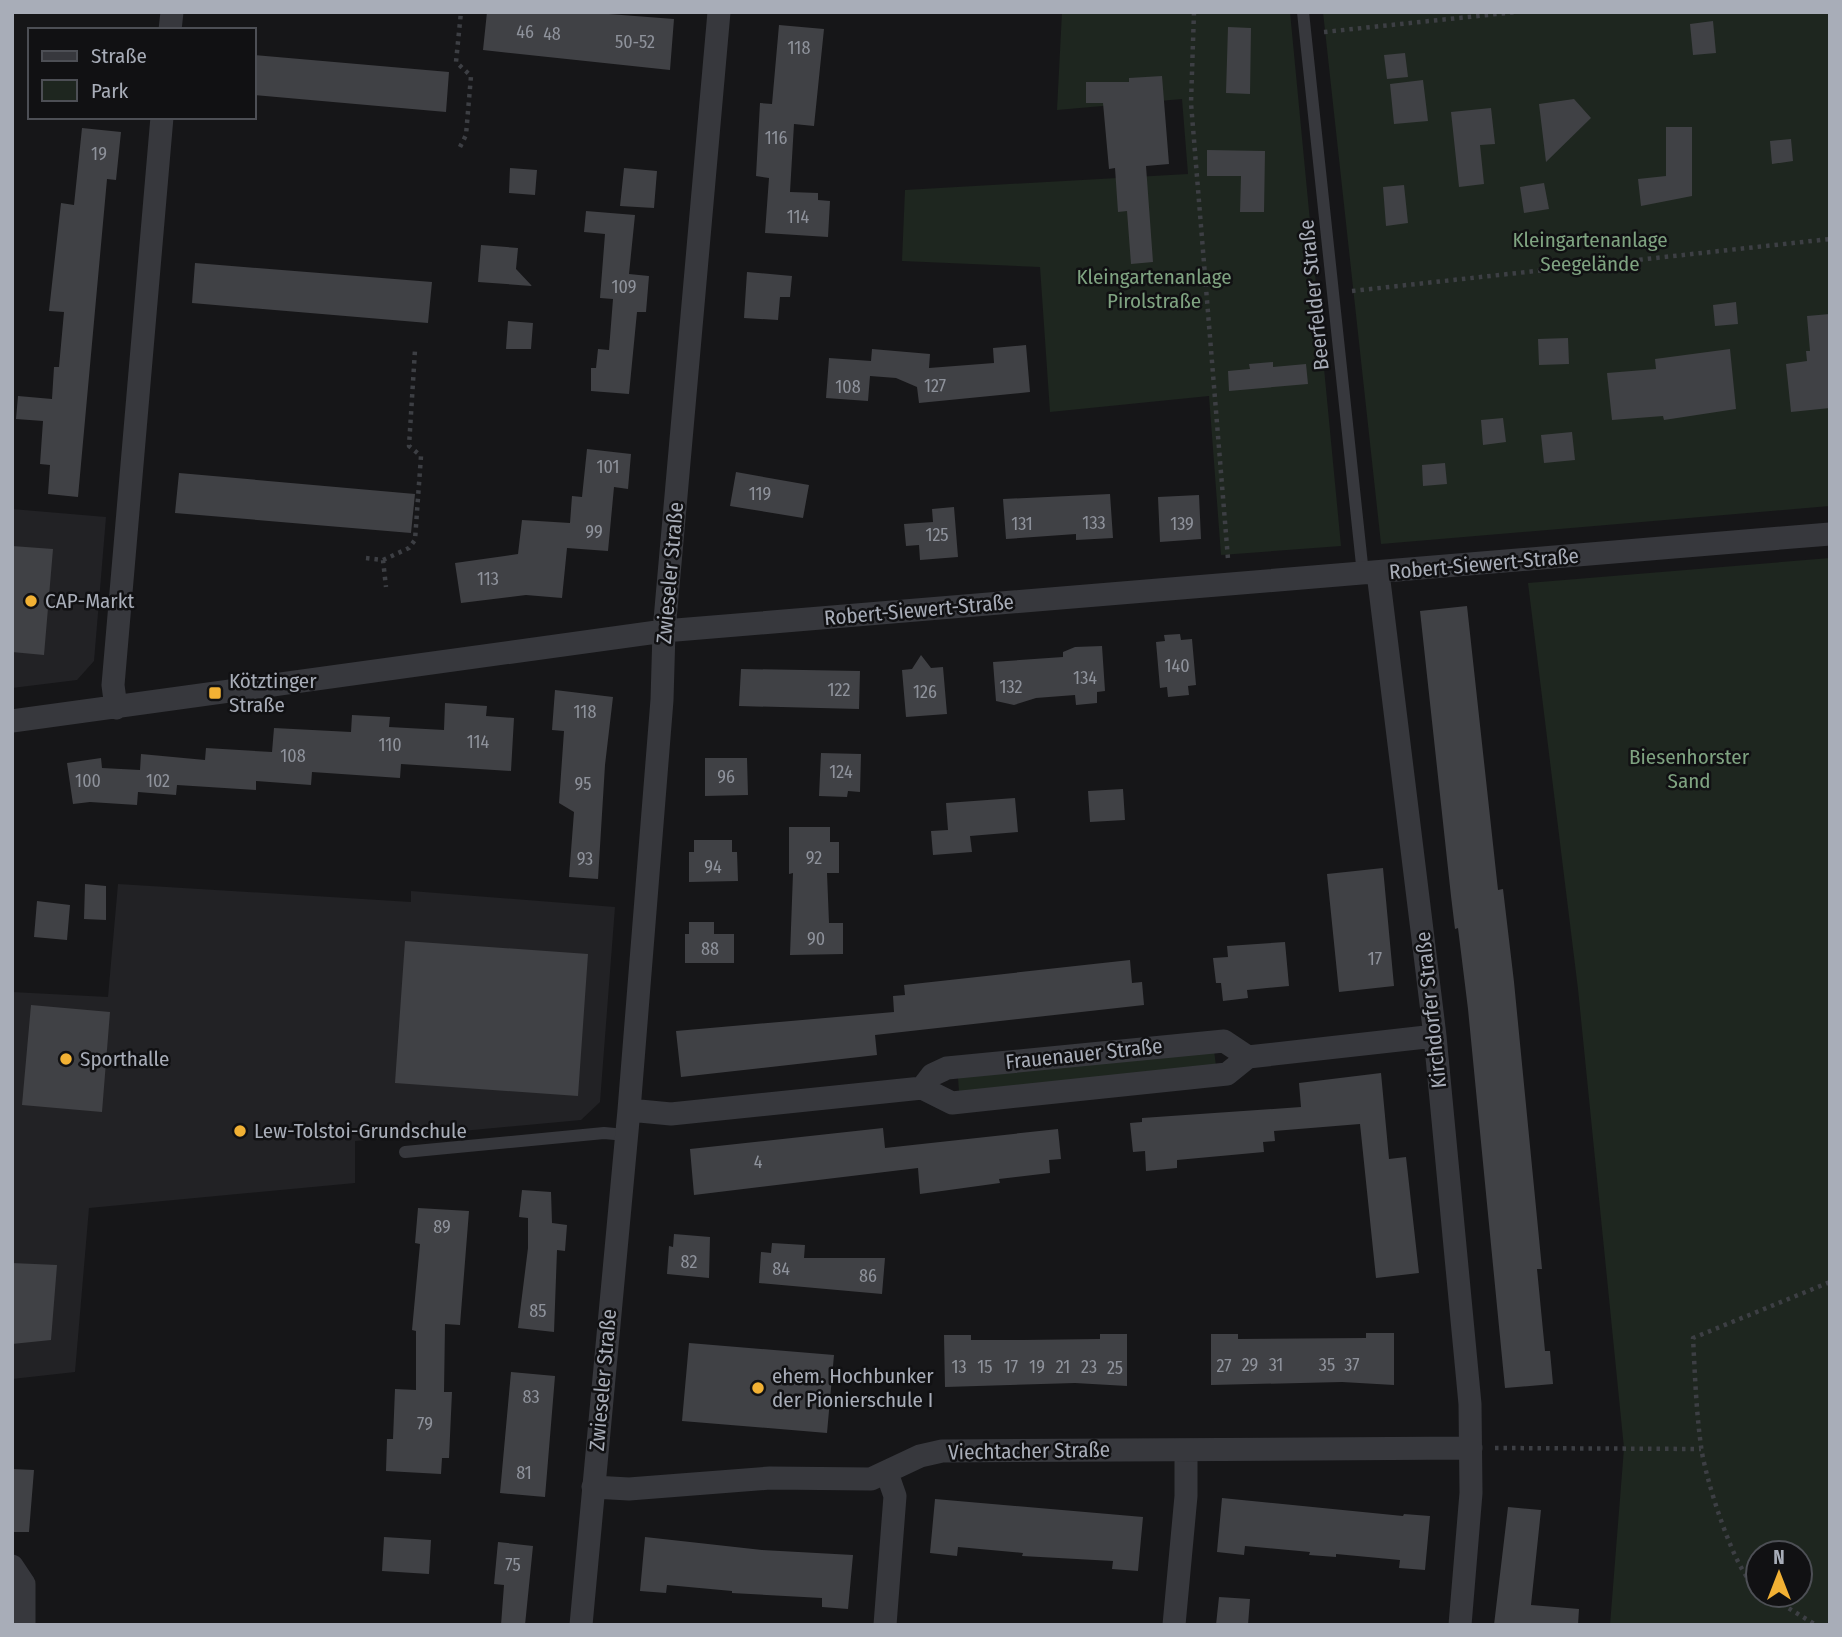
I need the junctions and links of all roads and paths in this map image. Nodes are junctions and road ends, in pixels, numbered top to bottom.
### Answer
1 (461, 12) edge
2 (719, 12) edge
3 (1194, 12) edge
4 (1303, 12) edge
5 (1516, 12) edge
6 (1305, 34) junction
7 (162, 119) edge
8 (460, 147) dead end
9 (1830, 239) edge
10 (1334, 293) junction
11 (415, 350) dead end
12 (1830, 534) edge
13 (366, 558) dead end
14 (383, 560) junction
15 (1371, 573) junction
16 (1230, 586) junction
17 (386, 587) dead end
18 (664, 631) junction
19 (116, 708) junction
20 (12, 721) edge
21 (1435, 1036) junction
22 (1248, 1057) junction
23 (922, 1088) junction
24 (629, 1110) junction
25 (626, 1135) junction
26 (405, 1152) dead end
27 (1830, 1282) edge
28 (1471, 1448) junction
29 (1701, 1449) junction
30 (1186, 1450) junction
31 (887, 1473) junction
32 (593, 1487) junction
33 (12, 1566) edge
34 (1744, 1574) edge
35 (1790, 1609) edge
36 (24, 1625) edge
37 (581, 1625) edge
38 (885, 1625) edge
39 (1174, 1625) edge
40 (1460, 1625) edge
41 (1816, 1625) edge

1 - 8 path
2 - 18 street, Zwieseler Straße
3 - 16 path
4 - 6 lane, Beerfelder Straße
5 - 6 path
6 - 10 lane, Beerfelder Straße
7 - 19 street
9 - 10 path
10 - 15 lane, Beerfelder Straße
11 - 14 path
12 - 15 street, Robert-Siewert-Straße
13 - 14 path
14 - 17 path
15 - 16 street, Robert-Siewert-Straße
15 - 21 street, Kirchdorfer Straße
16 - 18 street, Robert-Siewert-Straße
18 - 19 street, Robert-Siewert-Straße
18 - 24 street, Zwieseler Straße
19 - 20 street, Robert-Siewert-Straße
21 - 22 street, Frauenauer Straße
21 - 28 street, Kirchdorfer Straße
22 - 23 street, Frauenauer Straße
22 - 23 street, Frauenauer Straße
23 - 24 street
24 - 25 street, Zwieseler Straße
25 - 26 lane
25 - 32 street, Zwieseler Straße
27 - 29 path
28 - 29 path
28 - 30 street, Viechtacher Straße
28 - 40 street, Kirchdorfer Straße
29 - 34 path
30 - 31 street, Viechtacher Straße
30 - 39 street
31 - 32 street, Viechtacher Straße
31 - 38 street
32 - 37 street, Zwieseler Straße
33 - 36 street
35 - 41 path

